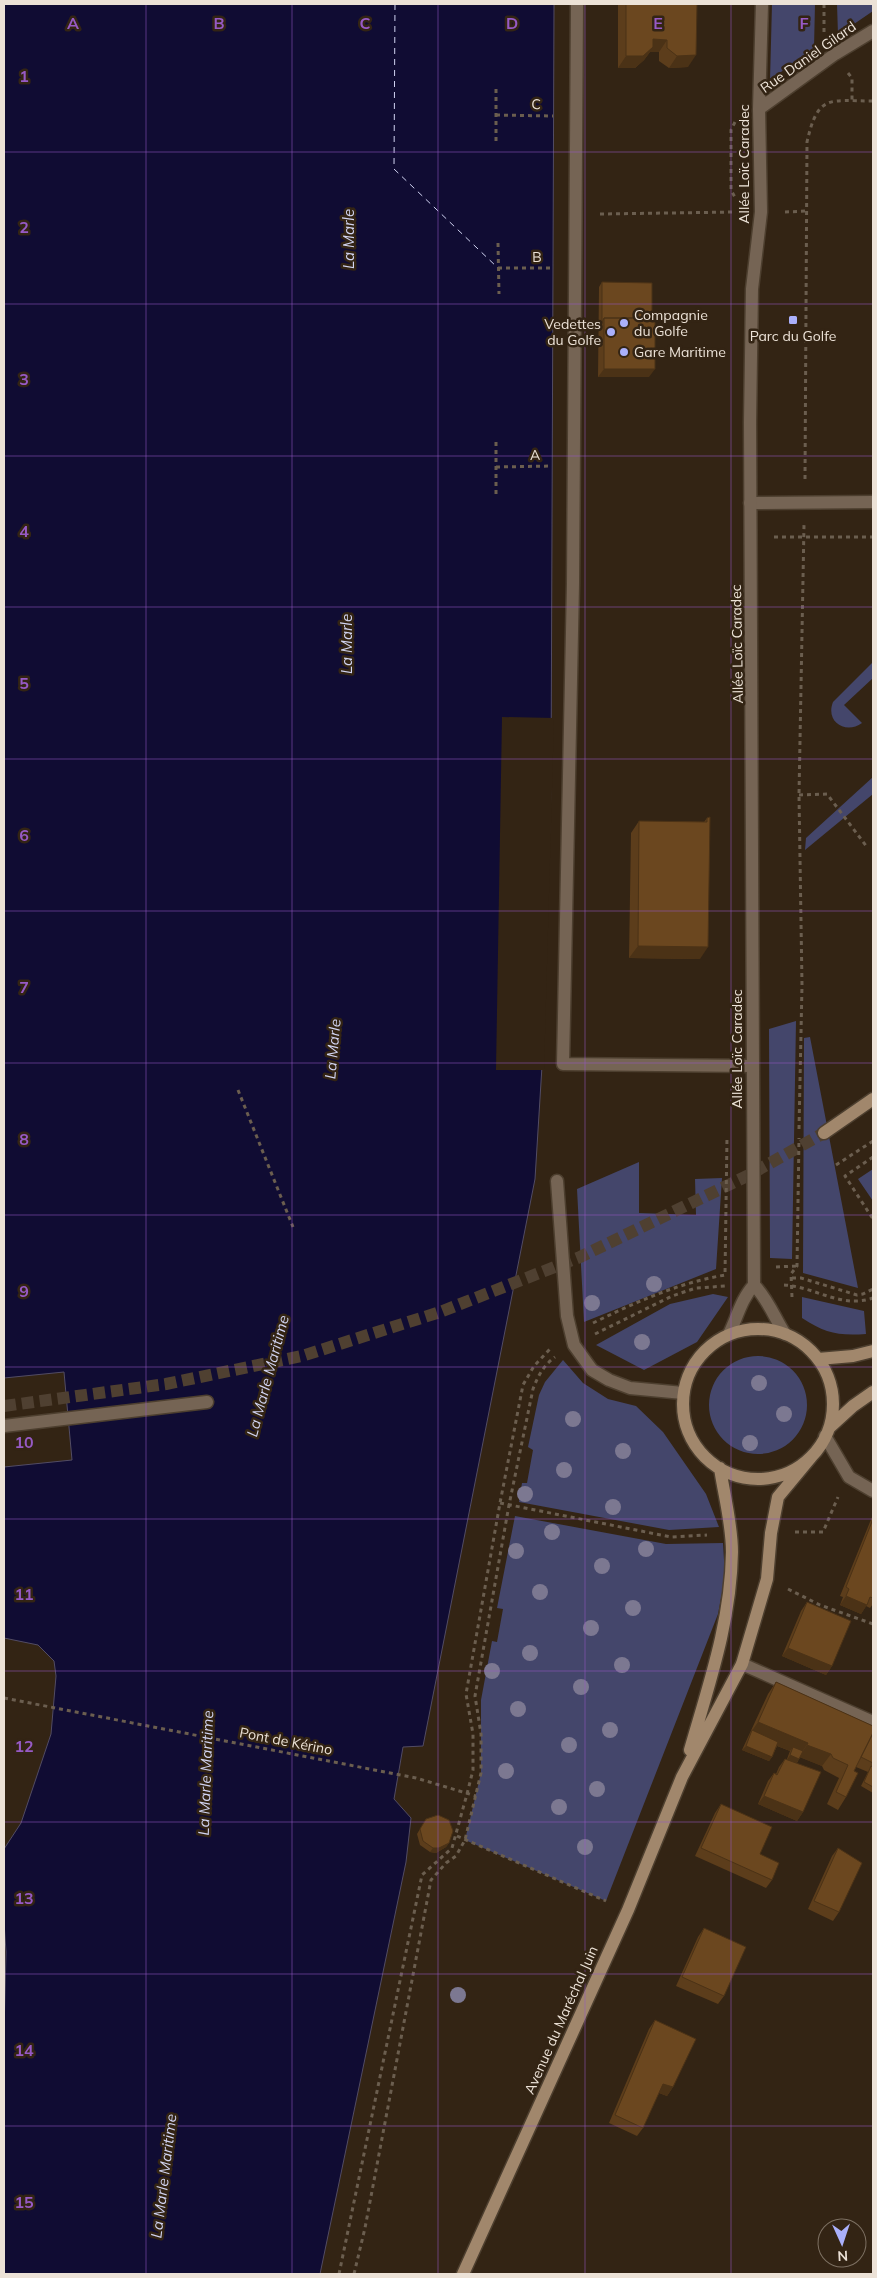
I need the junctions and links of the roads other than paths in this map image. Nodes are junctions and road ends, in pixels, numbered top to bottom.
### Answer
1 (576, 4) edge
2 (762, 4) edge
3 (873, 31) edge
4 (759, 109) junction
5 (873, 502) edge
6 (750, 503) junction
7 (752, 1066) junction
8 (873, 1099) edge
9 (824, 1133) tunnel mouth
10 (557, 1181) dead end
11 (754, 1285) junction
12 (729, 1334) junction
13 (785, 1334) junction
14 (873, 1351) edge
15 (818, 1359) junction
16 (873, 1392) edge
17 (683, 1393) junction
18 (207, 1402) dead end
19 (4, 1426) edge
20 (827, 1432) junction
21 (812, 1456) junction
22 (720, 1468) junction
23 (873, 1491) edge
24 (742, 1664) junction
25 (873, 1722) edge
26 (682, 1777) junction
27 (463, 2274) edge

1 - 7 street
2 - 4 street, Allée Loïc Caradec
3 - 4 street, Rue Daniel Gilard
4 - 6 street, Allée Loïc Caradec
5 - 6 street
6 - 7 street, Allée Loïc Caradec
7 - 11 street, Allée Loïc Caradec
8 - 9 main road
10 - 17 street
11 - 12 street
11 - 13 street
12 - 13 main road
12 - 17 main road
13 - 15 main road
14 - 15 main road
15 - 20 main road
16 - 20 main road
17 - 22 main road
18 - 19 street
20 - 21 main road
20 - 23 street
21 - 22 main road
21 - 24 main road, Avenue du Maréchal Juin
22 - 26 main road, Avenue du Maréchal Juin
24 - 25 street
24 - 26 main road, Avenue du Maréchal Juin
26 - 27 main road, Avenue du Maréchal Juin

